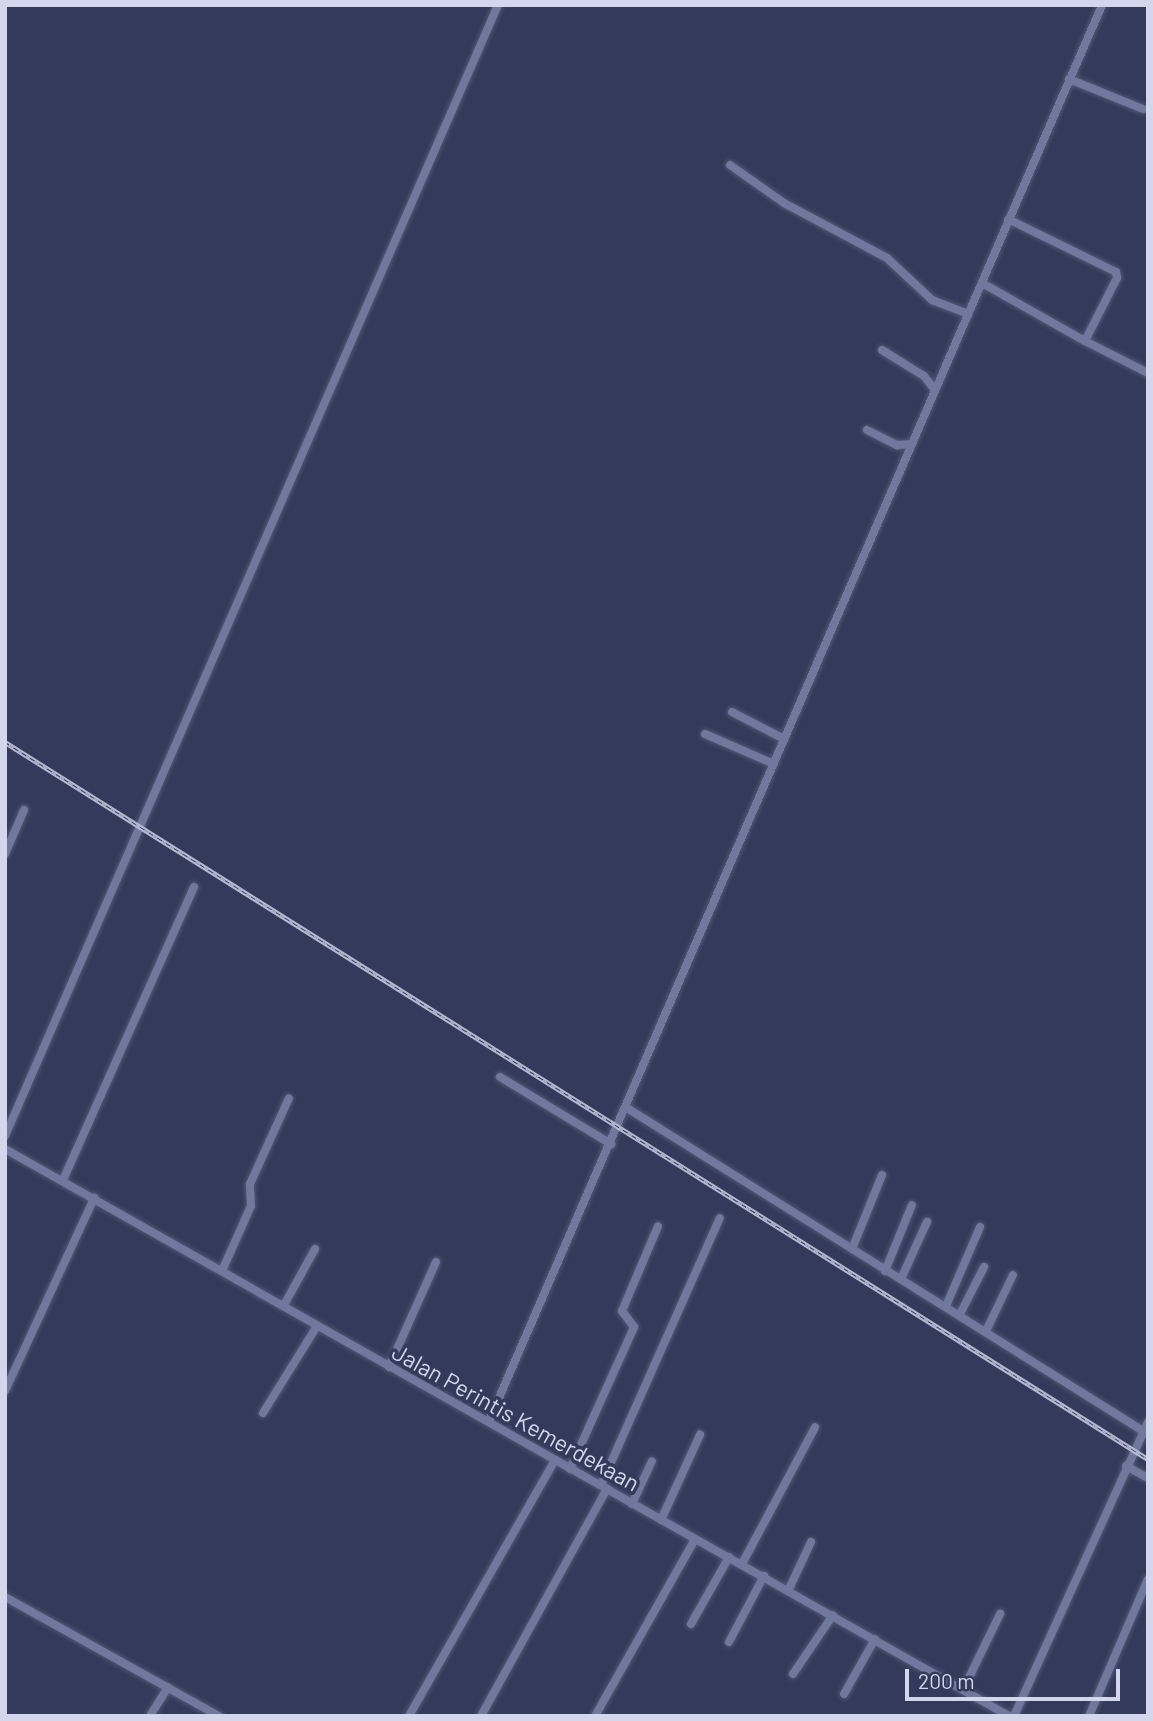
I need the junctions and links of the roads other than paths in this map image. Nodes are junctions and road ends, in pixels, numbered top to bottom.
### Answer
1 (498, 5) edge
2 (1102, 5) edge
3 (1069, 79) junction
4 (1143, 109) dead end
5 (730, 165) dead end
6 (1008, 219) junction
7 (982, 283) junction
8 (968, 314) junction
9 (1085, 341) junction
10 (882, 351) dead end
11 (1148, 373) edge
12 (935, 390) junction
13 (867, 430) dead end
14 (912, 444) junction
15 (732, 712) dead end
16 (705, 734) dead end
17 (784, 739) junction
18 (774, 764) junction
19 (24, 810) dead end
20 (5, 854) edge
21 (194, 887) dead end
22 (500, 1077) dead end
23 (289, 1098) dead end
24 (627, 1108) junction
25 (5, 1136) edge
26 (611, 1144) junction
27 (5, 1149) edge
28 (882, 1175) dead end
29 (63, 1180) junction
30 (94, 1198) junction
31 (912, 1205) dead end
32 (720, 1219) dead end
33 (927, 1222) dead end
34 (658, 1226) dead end
35 (980, 1227) dead end
36 (315, 1249) dead end
37 (852, 1249) junction
38 (436, 1262) dead end
39 (984, 1267) dead end
40 (222, 1271) junction
41 (885, 1271) junction
42 (1013, 1275) dead end
43 (901, 1279) junction
44 (284, 1305) junction
45 (946, 1306) junction
46 (960, 1314) junction
47 (317, 1326) junction
48 (986, 1331) junction
49 (389, 1367) junction
50 (5, 1391) edge
51 (263, 1413) dead end
52 (489, 1421) junction
53 (1148, 1422) edge
54 (815, 1427) dead end
55 (1146, 1433) edge
56 (699, 1435) dead end
57 (555, 1460) junction
58 (652, 1461) dead end
59 (1126, 1466) junction
60 (570, 1469) junction
61 (1148, 1478) edge
62 (604, 1487) junction
63 (632, 1504) junction
64 (662, 1520) junction
65 (695, 1539) junction
66 (811, 1542) dead end
67 (729, 1558) junction
68 (742, 1564) junction
69 (764, 1576) junction
70 (1148, 1579) edge
71 (789, 1589) junction
72 (5, 1597) edge
73 (1000, 1614) dead end
74 (833, 1615) junction
75 (691, 1623) dead end
76 (875, 1639) junction
77 (729, 1642) dead end
78 (793, 1674) dead end
79 (168, 1687) junction
80 (963, 1690) junction
81 (844, 1694) dead end
82 (1006, 1715) edge
83 (150, 1716) edge
84 (219, 1716) edge
85 (409, 1716) edge
86 (481, 1716) edge
87 (595, 1716) edge
88 (1089, 1716) edge

1 - 25 street
2 - 3 street
3 - 4 street
3 - 6 street
5 - 8 street
6 - 7 street
6 - 9 street
7 - 8 street
7 - 9 street
8 - 12 street
9 - 11 street
10 - 12 street
12 - 14 street
13 - 14 street
14 - 17 street
15 - 17 street
16 - 18 street
17 - 18 street
18 - 24 street
19 - 20 street
21 - 29 street
22 - 26 street
23 - 40 street
24 - 26 street
24 - 37 street
26 - 52 street
27 - 29 street, Jalan Perintis Kemerdekaan
28 - 37 street
29 - 30 street, Jalan Perintis Kemerdekaan
30 - 40 street, Jalan Perintis Kemerdekaan
30 - 50 street
31 - 41 street
32 - 62 street
33 - 43 street
34 - 60 street
35 - 45 street
36 - 44 street
37 - 41 street
38 - 49 street
39 - 46 street
40 - 44 street, Jalan Perintis Kemerdekaan
41 - 43 street
42 - 48 street
43 - 45 street
44 - 47 street, Jalan Perintis Kemerdekaan
45 - 46 street
46 - 48 street
47 - 49 street, Jalan Perintis Kemerdekaan
47 - 51 street
48 - 55 street
49 - 52 street, Jalan Perintis Kemerdekaan
52 - 57 street, Jalan Perintis Kemerdekaan
53 - 55 street
54 - 68 street
55 - 59 street
56 - 64 street
57 - 60 street, Jalan Perintis Kemerdekaan
57 - 85 street
58 - 63 street
59 - 61 street
59 - 82 street
60 - 62 street, Jalan Perintis Kemerdekaan
62 - 63 street, Jalan Perintis Kemerdekaan
62 - 86 street
63 - 64 street, Jalan Perintis Kemerdekaan
64 - 65 street, Jalan Perintis Kemerdekaan
65 - 67 street, Jalan Perintis Kemerdekaan
65 - 87 street
66 - 71 street
67 - 68 street, Jalan Perintis Kemerdekaan
67 - 75 street
68 - 69 street, Jalan Perintis Kemerdekaan
69 - 71 street, Jalan Perintis Kemerdekaan
69 - 77 street
70 - 88 street
71 - 74 street, Jalan Perintis Kemerdekaan
72 - 79 street
73 - 80 street
74 - 76 street, Jalan Perintis Kemerdekaan
74 - 78 street
76 - 80 street, Jalan Perintis Kemerdekaan
76 - 81 street
79 - 83 street
79 - 84 street
80 - 82 street, Jalan Perintis Kemerdekaan

